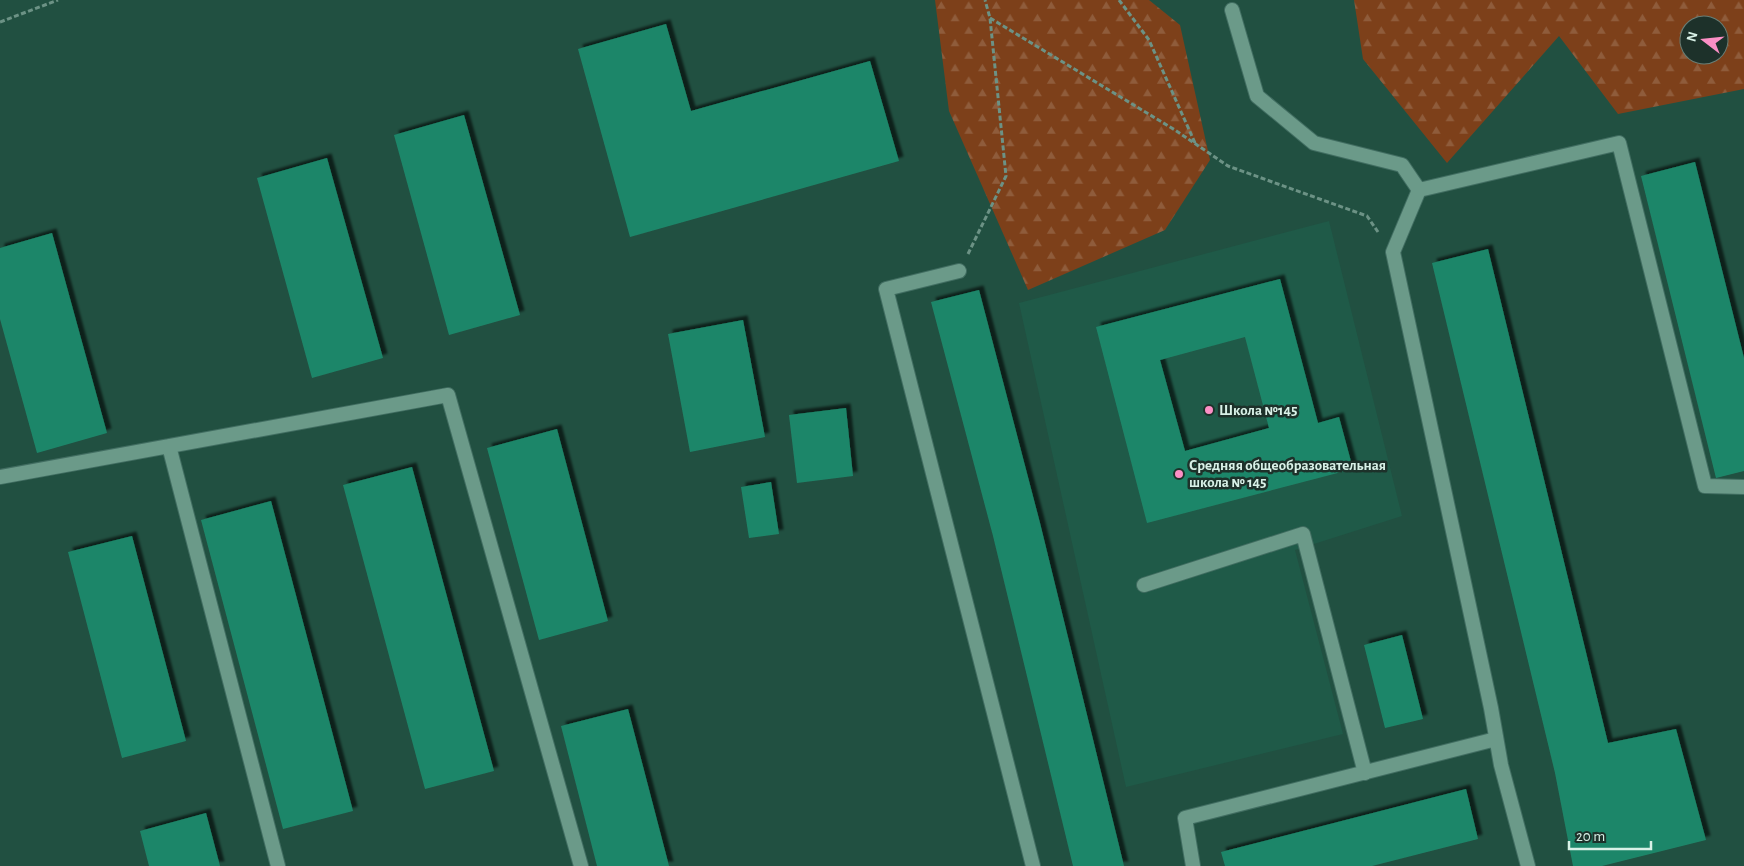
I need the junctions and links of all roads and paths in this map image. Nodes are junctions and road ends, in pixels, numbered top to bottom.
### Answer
1 (58, 0) edge
2 (985, 0) edge
3 (1119, 0) edge
4 (1232, 10) dead end
5 (990, 18) junction
6 (0, 22) edge
7 (1195, 144) junction
8 (1419, 190) junction
9 (1392, 252) junction
10 (958, 271) joint
11 (169, 446) junction
12 (0, 477) edge
13 (1744, 487) edge
14 (1144, 585) dead end
15 (1496, 739) junction
16 (1365, 773) junction
17 (278, 866) edge
18 (581, 866) edge
19 (1033, 866) edge
20 (1193, 866) edge
21 (1528, 866) edge

1 - 6 path
2 - 5 path
3 - 7 path
4 - 8 lane
5 - 7 path
5 - 10 path
7 - 9 path
8 - 9 lane
8 - 13 lane
9 - 15 lane
10 - 19 lane
11 - 12 lane
11 - 17 lane
11 - 18 lane
14 - 16 lane
15 - 16 lane
15 - 21 lane
16 - 20 lane

